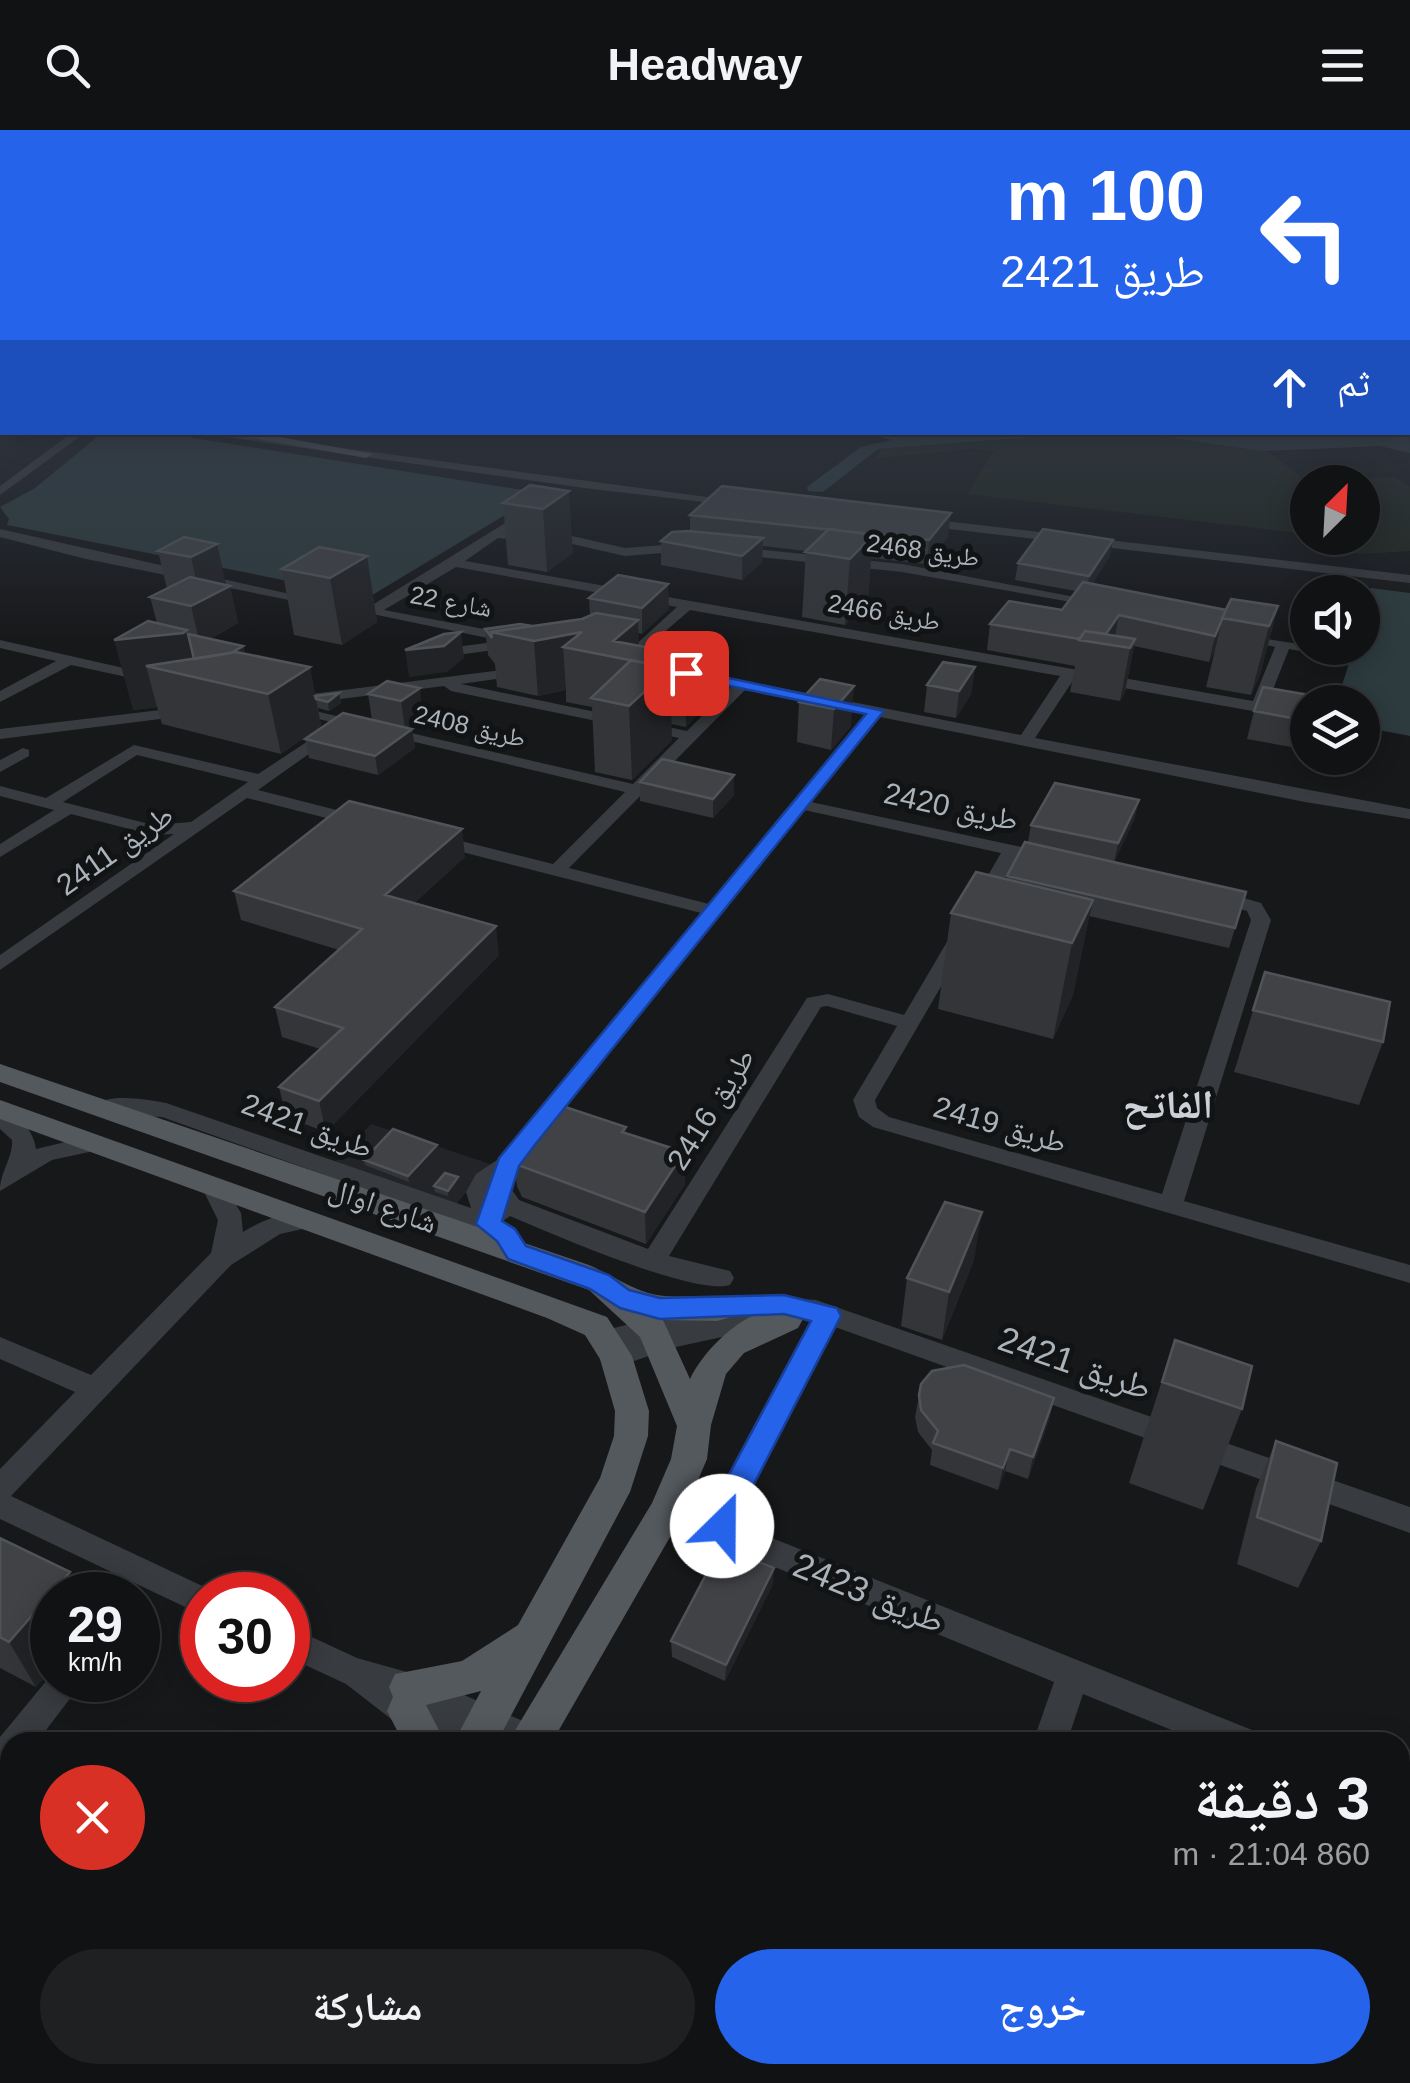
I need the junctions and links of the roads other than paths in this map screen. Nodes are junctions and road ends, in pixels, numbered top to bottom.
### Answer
1 (44, 459) edge
2 (401, 459) edge
3 (439, 459) edge
4 (488, 472) junction
5 (576, 481) junction
6 (610, 488) junction
7 (0, 491) edge
8 (554, 496) junction
9 (526, 516) edge
10 (494, 534) junction
11 (3, 536) edge
12 (704, 548) edge
13 (722, 550) edge
14 (453, 563) junction
15 (1410, 576) edge
16 (688, 604) junction
17 (1122, 607) edge
18 (371, 612) junction
19 (470, 630) junction
20 (1251, 636) edge
21 (0, 644) edge
22 (1283, 645) junction
23 (1290, 646) edge
24 (443, 653) junction
25 (425, 658) edge
26 (69, 660) junction
27 (644, 664) edge
28 (662, 668) edge
29 (540, 670) edge
30 (1070, 673) junction
31 (159, 680) edge
32 (428, 681) junction
33 (741, 684) junction
34 (0, 697) edge
35 (302, 699) edge
36 (1258, 706) junction
37 (284, 709) edge
38 (206, 710) edge
39 (1276, 710) edge
40 (876, 711) junction
41 (342, 723) junction
42 (0, 734) edge
43 (690, 736) junction
44 (1026, 740) junction
45 (24, 754) dead end
46 (0, 768) edge
47 (261, 780) junction
48 (0, 790) edge
49 (636, 790) junction
50 (244, 792) junction
51 (1306, 797) junction
52 (48, 804) junction
53 (798, 804) junction
54 (68, 809) junction
55 (1410, 814) edge
56 (1410, 823) edge
57 (124, 824) junction
58 (195, 826) junction
59 (383, 827) edge
60 (424, 837) edge
61 (166, 847) junction
62 (1012, 850) junction
63 (0, 852) edge
64 (1047, 858) edge
65 (556, 870) junction
66 (1200, 892) edge
67 (715, 910) junction
68 (0, 964) edge
69 (907, 1022) junction
70 (0, 1073) edge
71 (100, 1108) junction
72 (0, 1113) edge
73 (95, 1143) junction
74 (7, 1177) edge
75 (213, 1186) junction
76 (497, 1197) junction
77 (1171, 1205) junction
78 (307, 1220) junction
79 (517, 1252) junction
80 (222, 1258) junction
81 (652, 1261) junction
82 (1410, 1274) edge
83 (719, 1294) junction
84 (620, 1298) junction
85 (828, 1316) junction
86 (787, 1320) junction
87 (657, 1336) junction
88 (0, 1347) edge
89 (611, 1348) junction
90 (95, 1389) junction
91 (694, 1426) junction
92 (0, 1488) edge
93 (0, 1505) edge
94 (1410, 1520) edge
95 (118, 1572) edge
96 (537, 1632) junction
97 (310, 1652) edge
98 (1073, 1674) junction
99 (50, 1702) edge
100 (414, 1714) edge
101 (24, 1732) edge
102 (464, 1732) edge
103 (481, 1732) edge
104 (535, 1732) edge
105 (1053, 1732) edge
106 (1215, 1732) edge

1 - 7 street
2 - 4 street
3 - 5 street
4 - 5 street
4 - 8 street
5 - 6 street
5 - 6 street
5 - 8 street
6 - 8 street
9 - 10 street
10 - 12 street
10 - 14 street
11 - 18 street, شارع 22
13 - 17 street, طريق 2468
14 - 16 street, طريق 2466
14 - 18 street
15 - 15 street
16 - 27 street
16 - 30 street, طريق 2466
18 - 19 street, شارع 22
19 - 24 street
19 - 24 street, شارع 22
20 - 22 street
21 - 26 street
22 - 23 street
22 - 36 street
24 - 25 street
26 - 31 street
26 - 34 street
28 - 33 street
29 - 32 street
30 - 36 street, طريق 2466
30 - 44 street
32 - 35 street
32 - 43 street
33 - 40 street
33 - 43 street
36 - 39 street, طريق 2466
37 - 41 street, طريق 2408
38 - 42 street
40 - 44 street
40 - 53 street
41 - 47 street, طريق 2411
41 - 49 street, طريق 2408
43 - 49 street
44 - 51 street
45 - 46 street
47 - 50 street, طريق 2411
47 - 52 street, طريق 2411
48 - 52 street
49 - 65 street
50 - 58 street, طريق 2411
50 - 59 street
51 - 55 street
51 - 56 street
52 - 54 street
53 - 62 street, طريق 2420
53 - 67 street
54 - 57 street
54 - 63 street, طريق 2411
57 - 58 street
57 - 61 street
58 - 61 street, طريق 2411
60 - 65 street
61 - 68 street, طريق 2411
62 - 64 street, طريق 2420
62 - 69 street, طريق 2419
65 - 67 street
66 - 77 street
67 - 76 street
69 - 77 street, طريق 2419
69 - 81 street, طريق 2416
70 - 71 main road, شارع اوال
71 - 76 street, طريق 2421
71 - 79 main road, شارع اوال
72 - 73 main road, شارع اوال
72 - 74 street
73 - 74 street
73 - 75 main road, شارع اوال
75 - 78 main road, شارع اوال
75 - 80 street
76 - 79 street, طريق 2421
76 - 81 street, طريق 2421
77 - 82 street, طريق 2419
78 - 80 street
78 - 89 main road, شارع اوال
79 - 84 main road, شارع اوال
80 - 90 street
81 - 83 street, طريق 2421
83 - 84 main road
83 - 85 street, طريق 2421
83 - 87 street, طريق 2421
84 - 87 main road, شارع اوال
85 - 86 street, طريق 2421
85 - 94 street, طريق 2421
85 - 98 street, طريق 2423
86 - 87 street, طريق 2421
86 - 91 main road
87 - 89 street, طريق 2421
87 - 91 main road, شارع اوال
88 - 90 street
89 - 96 main road
90 - 92 street
91 - 104 main road
93 - 95 street
96 - 100 main road
96 - 103 main road
97 - 100 street
98 - 105 street
98 - 106 street, طريق 2423
99 - 101 street
100 - 102 street

